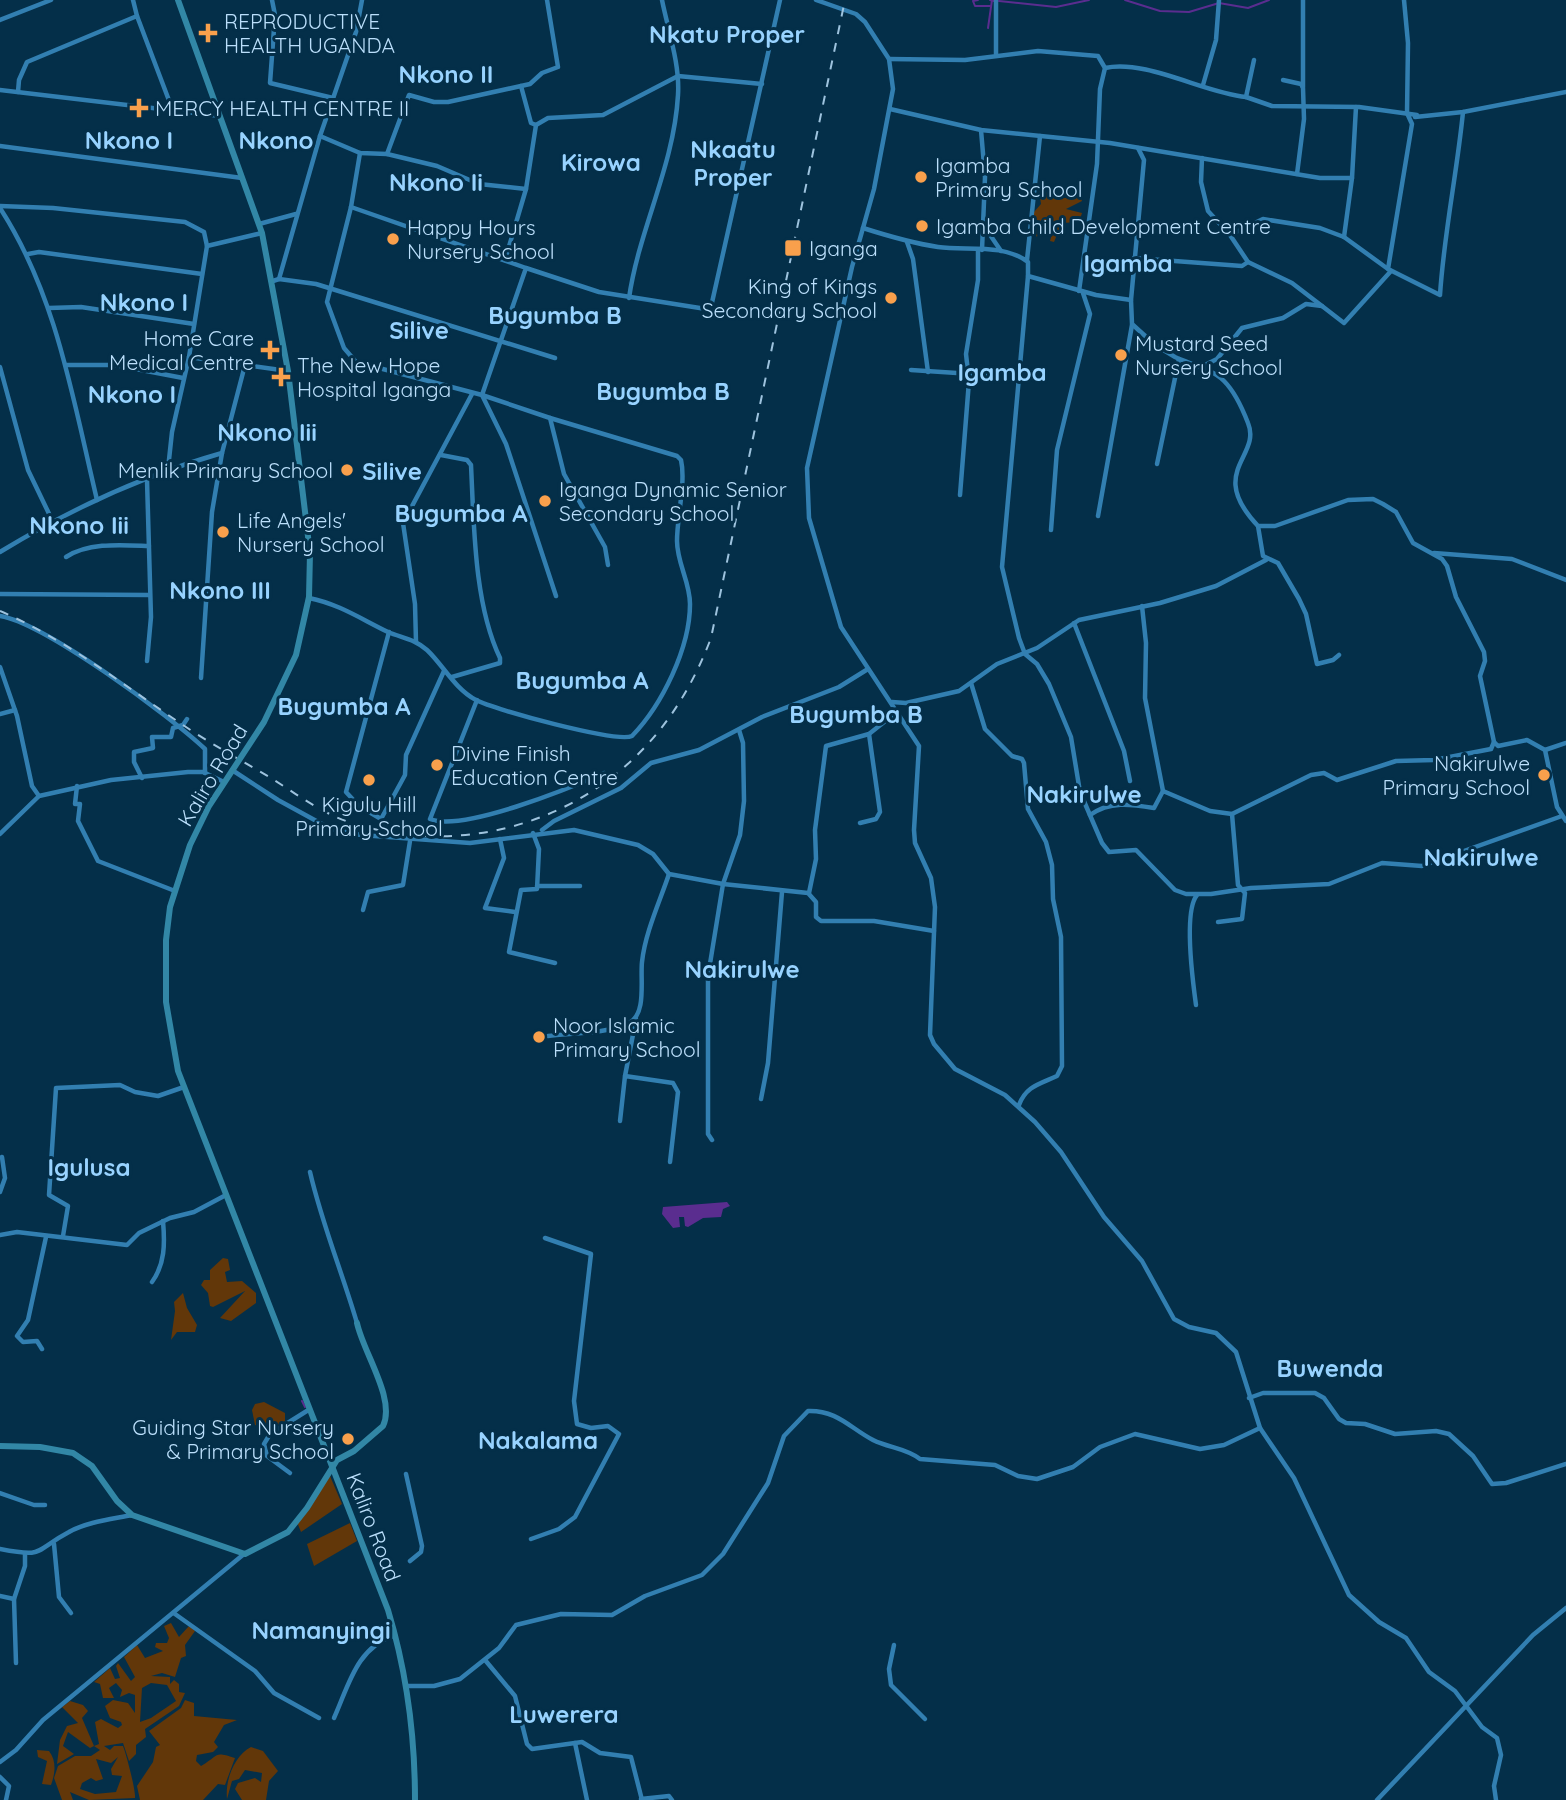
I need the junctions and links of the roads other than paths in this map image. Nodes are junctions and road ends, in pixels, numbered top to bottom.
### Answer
1 (51, 0) edge
2 (132, 0) edge
3 (178, 0) edge
4 (272, 0) edge
5 (362, 0) edge
6 (547, 0) edge
7 (662, 0) edge
8 (780, 0) edge
9 (816, 0) edge
10 (996, 0) edge
11 (1303, 0) edge
12 (1404, 0) edge
13 (1219, 2) edge
14 (137, 16) junction
15 (0, 20) edge
16 (996, 54) junction
17 (889, 59) junction
18 (1254, 60) dead end
19 (1105, 68) junction
20 (678, 76) junction
21 (1283, 80) dead end
22 (762, 84) junction
23 (1203, 85) junction
24 (521, 86) junction
25 (1303, 88) junction
26 (0, 90) edge
27 (18, 92) junction
28 (1566, 92) edge
29 (333, 97) junction
30 (1246, 97) junction
31 (1356, 107) junction
32 (1303, 108) junction
33 (890, 109) junction
34 (173, 111) junction
35 (1463, 111) junction
36 (1407, 113) junction
37 (1418, 115) junction
38 (220, 116) junction
39 (1412, 124) junction
40 (536, 125) junction
41 (981, 130) junction
42 (320, 136) junction
43 (1040, 136) junction
44 (1096, 142) junction
45 (0, 146) edge
46 (1138, 148) junction
47 (1150, 149) junction
48 (360, 153) junction
49 (387, 154) junction
50 (1202, 158) junction
51 (1144, 160) junction
52 (1297, 174) junction
53 (242, 178) junction
54 (1352, 178) junction
55 (526, 189) junction
56 (0, 207) edge
57 (351, 207) junction
58 (296, 213) junction
59 (983, 222) junction
60 (259, 224) junction
61 (863, 228) junction
62 (262, 233) junction
63 (1230, 234) junction
64 (1344, 237) junction
65 (906, 241) junction
66 (207, 246) junction
67 (980, 250) junction
68 (1002, 251) junction
69 (28, 254) junction
70 (1133, 258) junction
71 (505, 260) junction
72 (1027, 260) junction
73 (1248, 262) junction
74 (526, 268) junction
75 (1389, 270) junction
76 (202, 274) junction
77 (1028, 276) junction
78 (276, 280) junction
79 (329, 288) junction
80 (1081, 292) junction
81 (629, 298) junction
82 (1131, 299) junction
83 (1322, 306) junction
84 (49, 308) junction
85 (194, 324) junction
86 (1132, 324) junction
87 (503, 341) junction
88 (189, 357) junction
89 (555, 358) dead end
90 (1179, 359) junction
91 (66, 365) junction
92 (245, 365) junction
93 (0, 367) edge
94 (1200, 368) junction
95 (288, 370) junction
96 (911, 370) dead end
97 (928, 372) junction
98 (966, 372) junction
99 (1019, 377) junction
100 (183, 378) junction
101 (472, 394) junction
102 (482, 395) junction
103 (550, 418) junction
104 (222, 453) junction
105 (441, 455) junction
106 (1157, 464) dead end
107 (168, 469) junction
108 (148, 480) junction
109 (960, 495) dead end
110 (97, 500) junction
111 (1098, 516) dead end
112 (53, 523) junction
113 (1258, 526) junction
114 (1051, 530) dead end
115 (149, 546) junction
116 (0, 550) edge
117 (1429, 553) junction
118 (66, 556) dead end
119 (1266, 559) junction
120 (608, 565) dead end
121 (1566, 580) edge
122 (0, 594) edge
123 (149, 595) junction
124 (556, 596) dead end
125 (309, 597) junction
126 (1142, 606) junction
127 (0, 616) edge
128 (1074, 623) junction
129 (390, 632) junction
130 (416, 642) junction
131 (1037, 648) junction
132 (1025, 654) junction
133 (1339, 654) dead end
134 (146, 661) dead end
135 (1036, 663) junction
136 (0, 667) edge
137 (868, 669) junction
138 (444, 671) junction
139 (452, 677) junction
140 (201, 678) dead end
141 (971, 683) junction
142 (477, 701) junction
143 (892, 702) junction
144 (15, 710) junction
145 (898, 711) junction
146 (0, 714) edge
147 (187, 719) dead end
148 (176, 727) junction
149 (739, 730) junction
150 (869, 734) junction
151 (1494, 742) junction
152 (1566, 743) edge
153 (1545, 750) junction
154 (231, 770) junction
155 (205, 773) junction
156 (604, 773) dead end
157 (142, 778) junction
158 (1130, 781) dead end
159 (224, 782) junction
160 (77, 786) junction
161 (1163, 791) junction
162 (39, 796) junction
163 (1232, 814) junction
164 (1090, 815) junction
165 (1562, 816) junction
166 (1566, 821) edge
167 (860, 823) dead end
168 (540, 832) junction
169 (533, 833) junction
170 (0, 834) edge
171 (500, 839) junction
172 (410, 841) junction
173 (669, 874) junction
174 (723, 884) junction
175 (537, 886) junction
176 (580, 886) dead end
177 (1240, 890) junction
178 (175, 891) junction
179 (782, 892) junction
180 (808, 893) junction
181 (1198, 895) junction
182 (363, 910) dead end
183 (515, 912) junction
184 (1218, 922) dead end
185 (934, 931) junction
186 (555, 963) dead end
187 (1196, 1005) dead end
188 (636, 1017) junction
189 (548, 1036) dead end
190 (625, 1076) junction
191 (184, 1087) junction
192 (761, 1098) dead end
193 (1019, 1105) junction
194 (620, 1121) dead end
195 (712, 1140) dead end
196 (2, 1157) edge
197 (670, 1162) dead end
198 (310, 1172) dead end
199 (0, 1192) edge
200 (226, 1195) junction
201 (163, 1221) junction
202 (0, 1235) edge
203 (63, 1236) junction
204 (46, 1237) junction
205 (545, 1238) dead end
206 (152, 1282) dead end
207 (357, 1323) joint
208 (42, 1349) dead end
209 (1249, 1398) junction
210 (310, 1409) junction
211 (1260, 1428) junction
212 (0, 1446) edge
213 (1566, 1464) edge
214 (333, 1469) junction
215 (290, 1473) dead end
216 (406, 1474) dead end
217 (0, 1493) edge
218 (45, 1505) dead end
219 (132, 1515) junction
220 (531, 1539) dead end
221 (54, 1543) junction
222 (0, 1549) edge
223 (25, 1554) junction
224 (244, 1554) junction
225 (410, 1561) dead end
226 (0, 1596) edge
227 (13, 1599) junction
228 (1566, 1608) edge
229 (71, 1613) dead end
230 (175, 1614) junction
231 (396, 1635) junction
232 (894, 1645) dead end
233 (485, 1660) junction
234 (16, 1662) dead end
235 (407, 1686) junction
236 (1466, 1706) junction
237 (318, 1717) dead end
238 (334, 1718) dead end
239 (925, 1719) dead end
240 (575, 1743) junction
241 (0, 1762) edge
242 (0, 1777) edge
243 (642, 1799) edge
244 (6, 1800) edge
245 (415, 1800) edge
246 (587, 1800) edge
247 (672, 1800) edge
248 (1377, 1800) edge
249 (1496, 1800) edge

1 - 15 street
2 - 14 street
3 - 38 main road, Kaliro Road
4 - 29 street
5 - 29 street
6 - 24 street
7 - 20 street
8 - 22 street
9 - 17 street
10 - 16 street
11 - 25 street
12 - 36 street
13 - 23 street
14 - 27 street
14 - 34 street
16 - 17 street
16 - 19 street
17 - 33 street
18 - 30 street
19 - 23 street
19 - 44 street
20 - 22 street
20 - 40 street
20 - 81 street
21 - 25 street
22 - 81 street
23 - 30 street
24 - 40 street
24 - 49 street
25 - 32 street
26 - 27 street
27 - 34 street
28 - 35 street
29 - 42 street
30 - 32 street
31 - 32 street
31 - 36 street
31 - 54 street
32 - 52 street
33 - 41 street
33 - 61 street
34 - 38 street
35 - 37 street
35 - 75 street
36 - 37 street
36 - 39 street
37 - 39 street
38 - 53 main road, Kaliro Road
39 - 75 street
40 - 55 street
41 - 43 street
41 - 59 street
42 - 48 street
42 - 58 street
43 - 44 street
43 - 72 street
44 - 46 street
44 - 80 street
45 - 53 street
46 - 47 street
46 - 51 street
47 - 50 street
47 - 51 street
48 - 49 street
48 - 57 street
49 - 55 street
50 - 52 street
50 - 63 street
51 - 70 street
52 - 54 street
53 - 60 main road, Kaliro Road
54 - 64 street
55 - 71 street
56 - 66 street
56 - 69 street
57 - 71 street
57 - 79 street
58 - 60 street
58 - 78 street
59 - 67 street
59 - 68 street
60 - 62 main road, Kaliro Road
61 - 65 street
61 - 137 street
62 - 66 street
62 - 78 main road, Kaliro Road
63 - 64 street
63 - 73 street
64 - 75 street
65 - 67 street
65 - 97 street
66 - 76 street
67 - 68 street
67 - 98 street
68 - 72 street
69 - 76 street
69 - 84 street
70 - 73 street
70 - 82 street
71 - 74 street
72 - 77 street
73 - 83 street
74 - 81 street
74 - 87 street
75 - 83 street
76 - 85 street
77 - 80 street
77 - 99 street
78 - 79 street
78 - 95 main road, Kaliro Road
79 - 87 street
79 - 101 street
80 - 82 street
80 - 114 street
82 - 86 street
83 - 94 street
84 - 85 street
84 - 91 street
85 - 88 street
86 - 90 street
86 - 111 street
87 - 89 street
87 - 102 street
88 - 92 street
88 - 100 street
90 - 94 street
90 - 106 street
91 - 100 street
91 - 110 street
92 - 95 street
92 - 104 street
93 - 112 street
94 - 113 street
95 - 125 main road, Kaliro Road
96 - 97 street
97 - 98 street
98 - 99 street
98 - 109 street
99 - 132 street
100 - 107 street
101 - 102 street
101 - 105 street
102 - 103 street
102 - 124 street
103 - 120 street
103 - 142 street
104 - 107 street
104 - 140 street
105 - 130 street
105 - 139 street
107 - 108 street
108 - 110 street
108 - 115 street
110 - 112 street
112 - 116 street
113 - 117 street
113 - 119 street
115 - 118 street
115 - 123 street
117 - 121 street
117 - 151 street
119 - 126 street
119 - 133 street
122 - 123 street
123 - 134 street
125 - 129 street
125 - 154 main road, Kaliro Road
126 - 128 street
126 - 161 street
127 - 148 street
128 - 131 street
128 - 158 street
129 - 130 street
129 - 138 street
130 - 138 street
131 - 132 street
131 - 135 street
132 - 135 street
132 - 141 street
135 - 164 street
136 - 144 street
137 - 143 street
137 - 149 street
138 - 139 street
139 - 142 street
141 - 143 street
141 - 193 street
142 - 156 street
143 - 145 street
144 - 146 street
144 - 162 street
145 - 150 street
145 - 185 street
147 - 148 street
148 - 155 street
148 - 157 street
149 - 168 street
149 - 174 street
150 - 167 street
150 - 180 street
151 - 153 street
151 - 163 street
152 - 153 street
153 - 165 street
154 - 159 main road, Kaliro Road
154 - 172 street
155 - 157 street
155 - 159 street
157 - 160 street
159 - 178 main road, Kaliro Road
160 - 162 street
160 - 178 street
161 - 163 street
161 - 164 street
162 - 170 street
163 - 177 street
164 - 181 street
165 - 166 street
165 - 177 street
168 - 169 street
168 - 173 street
169 - 171 street
169 - 175 street
171 - 172 street
171 - 183 street
172 - 182 street
173 - 174 street
173 - 188 street
174 - 179 street
174 - 195 street
175 - 176 street
175 - 183 street
177 - 181 street
177 - 184 street
178 - 191 main road, Kaliro Road
179 - 180 street
179 - 192 street
180 - 185 street
181 - 187 street
183 - 186 street
185 - 193 street
188 - 189 street
188 - 190 street
190 - 194 street
190 - 197 street
191 - 200 main road, Kaliro Road
191 - 203 street
193 - 209 street
196 - 199 street
198 - 207 street
200 - 201 street
200 - 210 main road, Kaliro Road
201 - 203 street
201 - 206 street
202 - 204 street
203 - 204 street
204 - 208 street
205 - 220 street
207 - 214 main road
209 - 211 street
209 - 213 street
210 - 214 main road, Kaliro Road
210 - 215 street
211 - 233 street
211 - 236 street
212 - 219 main road
214 - 224 main road
214 - 231 main road, Kaliro Road
216 - 225 street
217 - 218 street
219 - 221 street
219 - 224 main road
221 - 223 street
221 - 229 street
222 - 223 street
223 - 227 street
224 - 230 street
226 - 227 street
227 - 234 street
228 - 236 street
230 - 237 street
230 - 241 street
231 - 235 main road, Kaliro Road
231 - 238 street
232 - 239 street
233 - 235 street
233 - 240 street
235 - 245 main road, Kaliro Road
236 - 248 street
236 - 249 street
240 - 243 street
240 - 246 street
242 - 244 street
243 - 247 street

